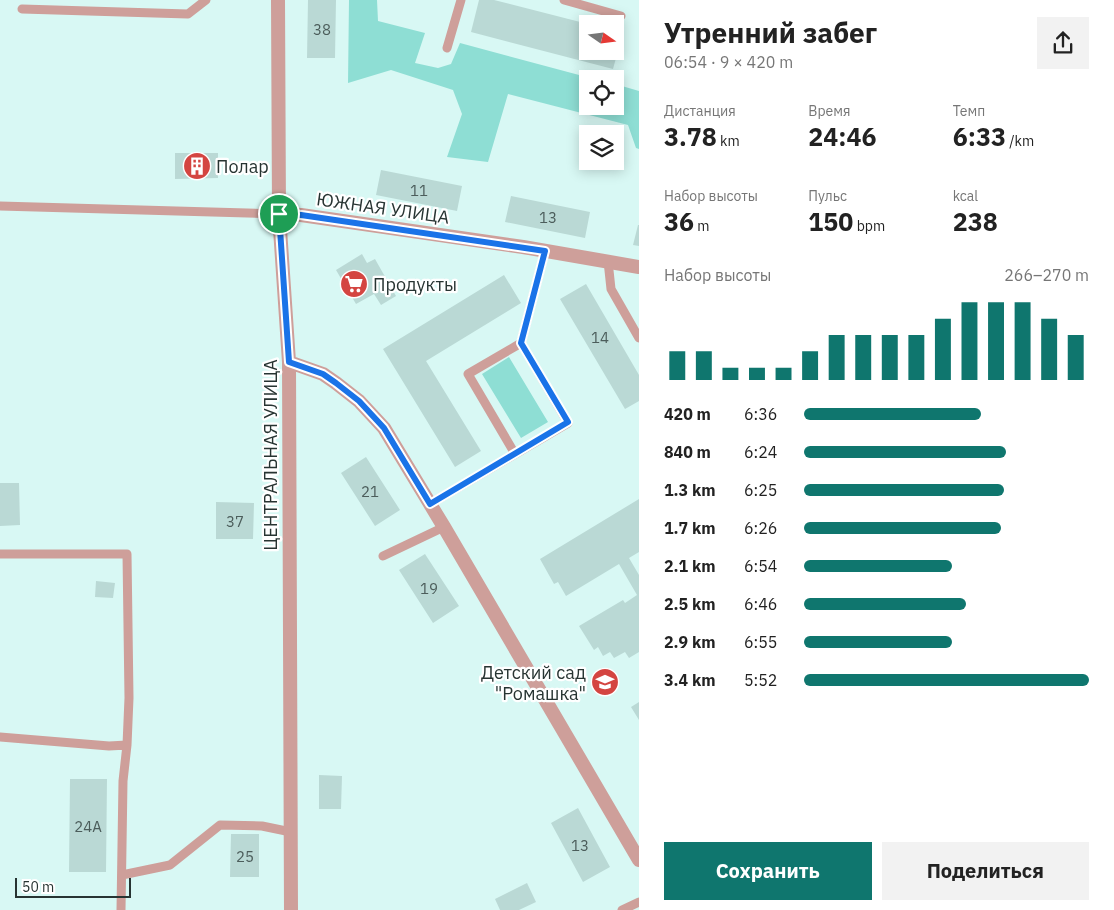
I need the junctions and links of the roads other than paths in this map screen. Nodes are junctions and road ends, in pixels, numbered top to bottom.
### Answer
1 (206, 0) edge
2 (278, 0) edge
3 (461, 0) edge
4 (564, 0) edge
5 (22, 9) dead end
6 (617, 15) edge
7 (447, 48) dead end
8 (0, 206) edge
9 (279, 214) junction
10 (545, 251) junction
11 (608, 261) junction
12 (639, 267) edge
13 (639, 338) edge
14 (521, 343) junction
15 (289, 362) junction
16 (515, 454) junction
17 (430, 504) junction
18 (444, 527) junction
19 (0, 554) edge
20 (383, 556) dead end
21 (0, 738) edge
22 (127, 745) junction
23 (291, 832) junction
24 (639, 860) edge
25 (122, 875) junction
26 (639, 902) edge
27 (121, 910) edge
28 (291, 910) edge
29 (622, 910) edge

1 - 5 lane
2 - 9 street, ЦЕНТРАЛЬНАЯ УЛИЦА
3 - 7 lane
4 - 6 lane
8 - 9 lane, ЮЖНАЯ УЛИЦА
9 - 10 street, ЮЖНАЯ УЛИЦА
9 - 15 street, ЦЕНТРАЛЬНАЯ УЛИЦА
10 - 11 street, ЮЖНАЯ УЛИЦА
10 - 14 lane
11 - 12 street, ЮЖНАЯ УЛИЦА
11 - 13 lane
14 - 16 lane
14 - 16 lane
15 - 17 street
15 - 23 street, ЦЕНТРАЛЬНАЯ УЛИЦА
16 - 17 lane
17 - 18 street
18 - 20 lane
18 - 24 street
19 - 22 lane
21 - 22 lane
22 - 25 lane
23 - 25 lane
23 - 28 street, ЦЕНТРАЛЬНАЯ УЛИЦА
25 - 27 lane
26 - 29 lane

